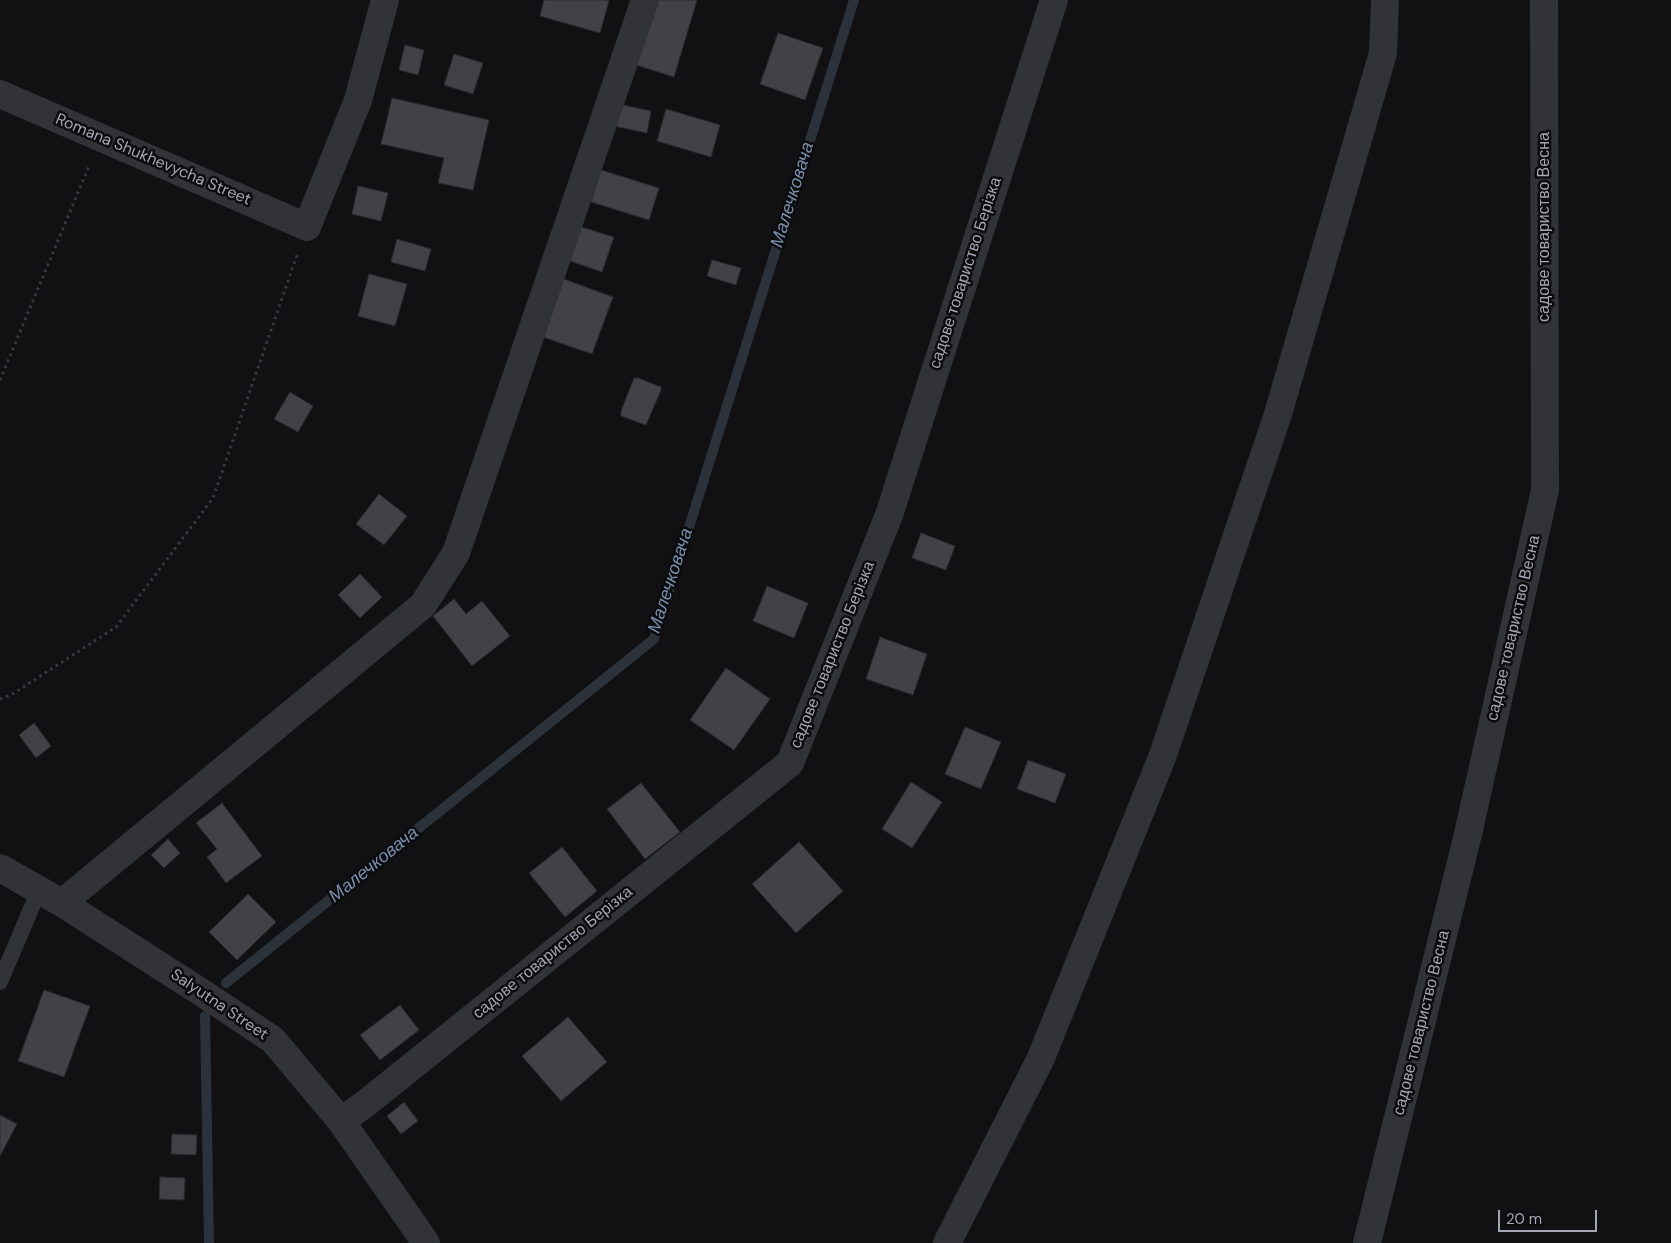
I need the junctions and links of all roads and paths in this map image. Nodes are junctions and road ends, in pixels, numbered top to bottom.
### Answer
1 (385, 0) edge
2 (645, 0) edge
3 (1054, 0) edge
4 (1385, 0) edge
5 (1544, 0) edge
6 (0, 94) edge
7 (101, 138) junction
8 (307, 226) junction
9 (0, 380) edge
10 (0, 699) edge
11 (0, 868) edge
12 (50, 897) junction
13 (0, 982) edge
14 (340, 1121) junction
15 (426, 1243) edge
16 (947, 1243) edge
17 (1368, 1243) edge

1 - 8 street
2 - 12 street
3 - 14 street, садове товариство Берізка
4 - 16 street
5 - 17 street, садове товариство Весна
6 - 7 street, Romana Shukhevycha Street
7 - 8 street, Romana Shukhevycha Street
7 - 9 path
8 - 10 path
11 - 12 street, Salyutna Street
12 - 13 lane
12 - 14 street, Salyutna Street
14 - 15 street, Salyutna Street

